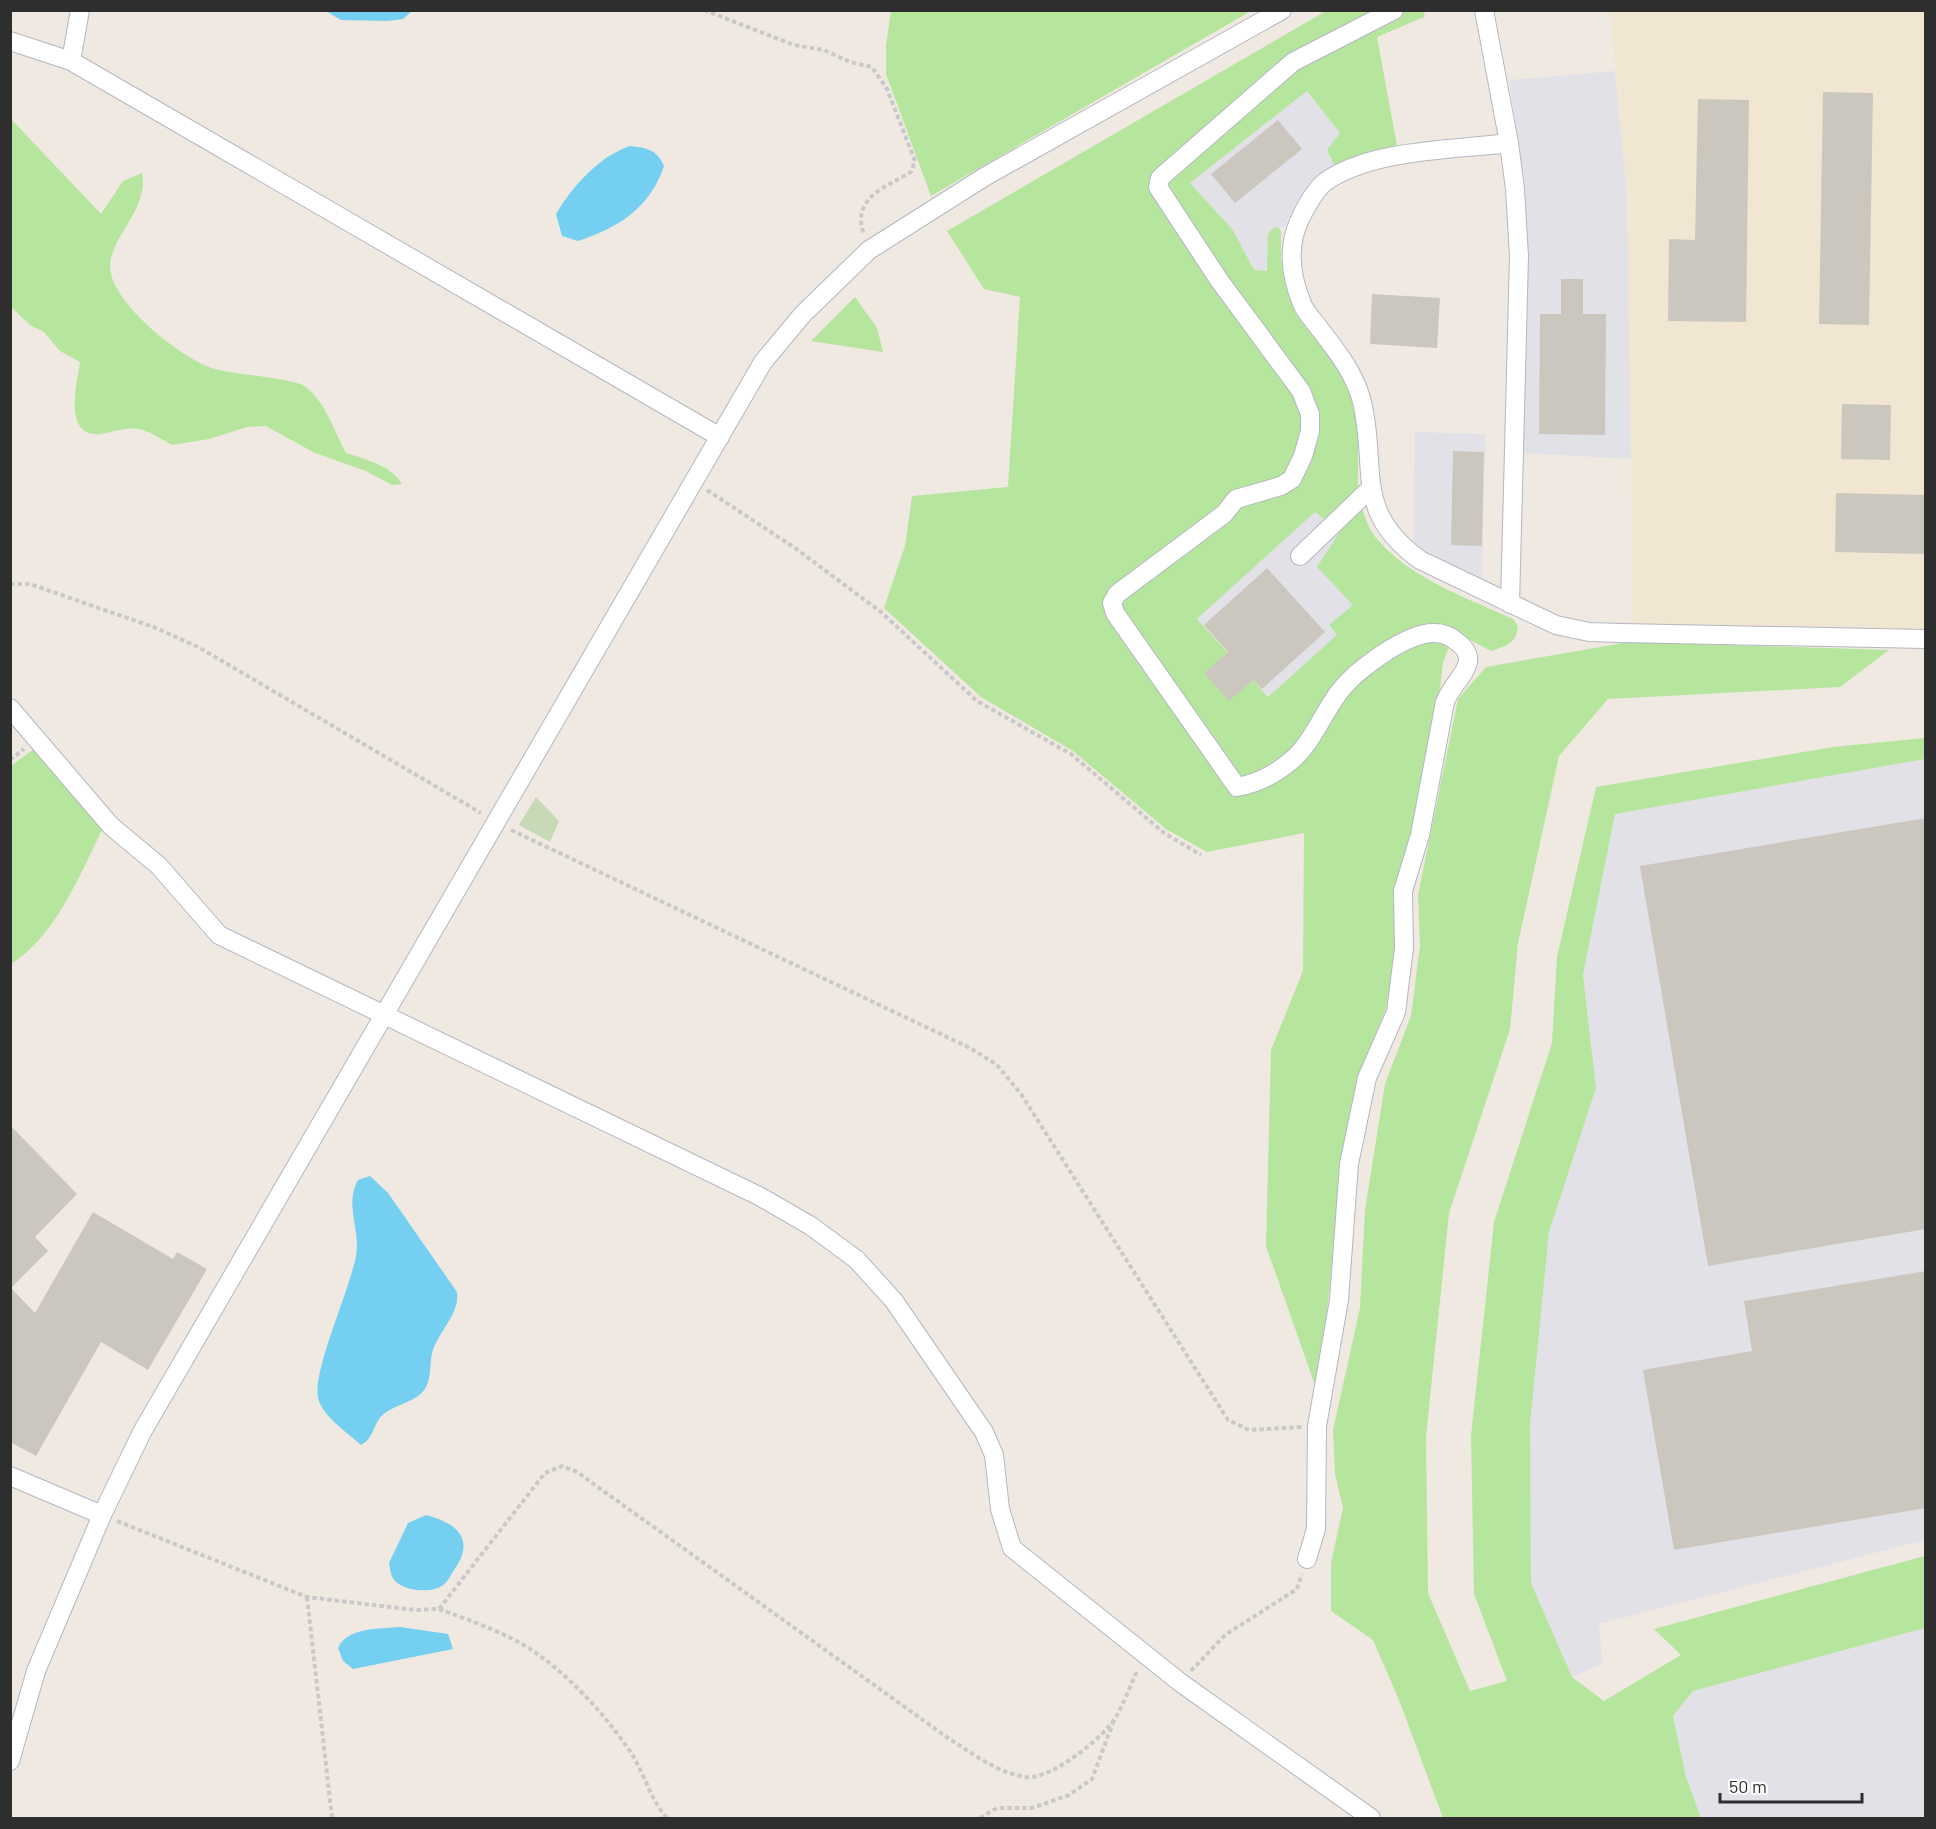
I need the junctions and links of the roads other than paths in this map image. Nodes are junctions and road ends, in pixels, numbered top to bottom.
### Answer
1 (80, 10) edge
2 (1282, 10) edge
3 (1394, 10) edge
4 (1484, 10) edge
5 (10, 41) edge
6 (71, 61) junction
7 (1509, 143) junction
8 (720, 437) junction
9 (1370, 489) junction
10 (1300, 556) dead end
11 (1510, 604) junction
12 (1926, 639) edge
13 (10, 708) edge
14 (382, 1016) junction
15 (10, 1476) edge
16 (102, 1515) junction
17 (1308, 1559) road end
18 (10, 1761) edge
19 (1371, 1818) edge

1 - 6 street
2 - 8 street
3 - 17 street
4 - 7 street
5 - 6 street
6 - 8 street
7 - 9 street
7 - 11 street
8 - 14 street
9 - 10 street
9 - 11 street
11 - 12 street
13 - 14 street
14 - 16 street
14 - 19 street
15 - 16 street
16 - 18 street

